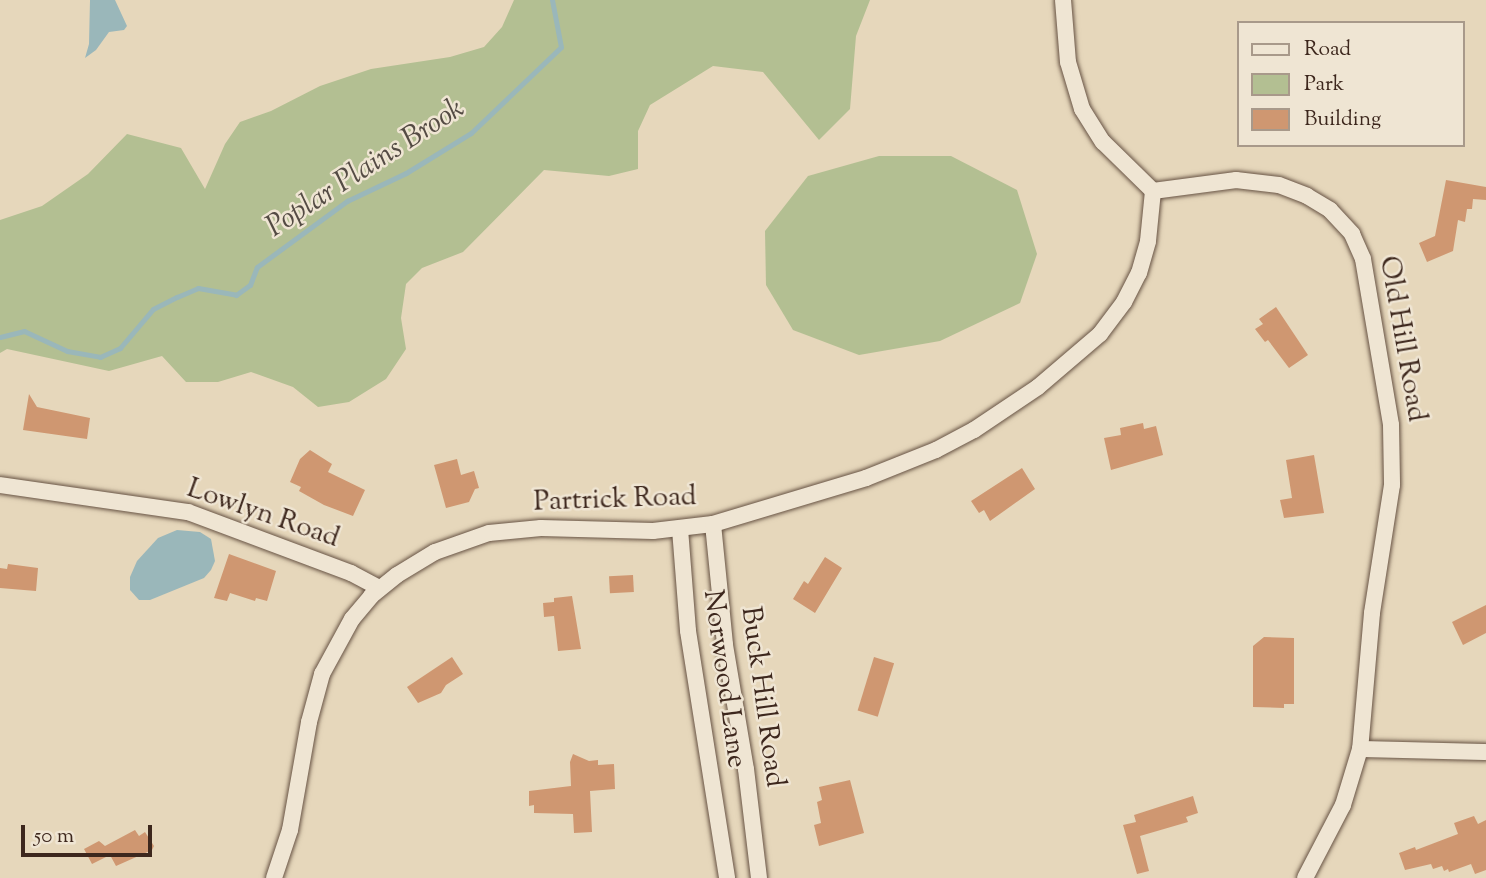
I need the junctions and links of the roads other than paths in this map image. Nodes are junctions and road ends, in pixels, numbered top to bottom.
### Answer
1 (1062, 0) edge
2 (1153, 191) junction
3 (0, 485) edge
4 (713, 524) junction
5 (680, 529) junction
6 (379, 588) junction
7 (1360, 749) junction
8 (1486, 752) edge
9 (274, 878) edge
10 (727, 878) edge
11 (759, 878) edge
12 (1306, 878) edge

1 - 2 street
2 - 4 street, Partrick Road
2 - 7 street, Old Hill Road
3 - 6 street, Lowlyn Road
4 - 5 street, Partrick Road
4 - 11 street, Buck Hill Road
5 - 6 street, Partrick Road
5 - 10 street, Norwood Lane
6 - 9 street, Partrick Road
7 - 8 street
7 - 12 street, Old Hill Road

